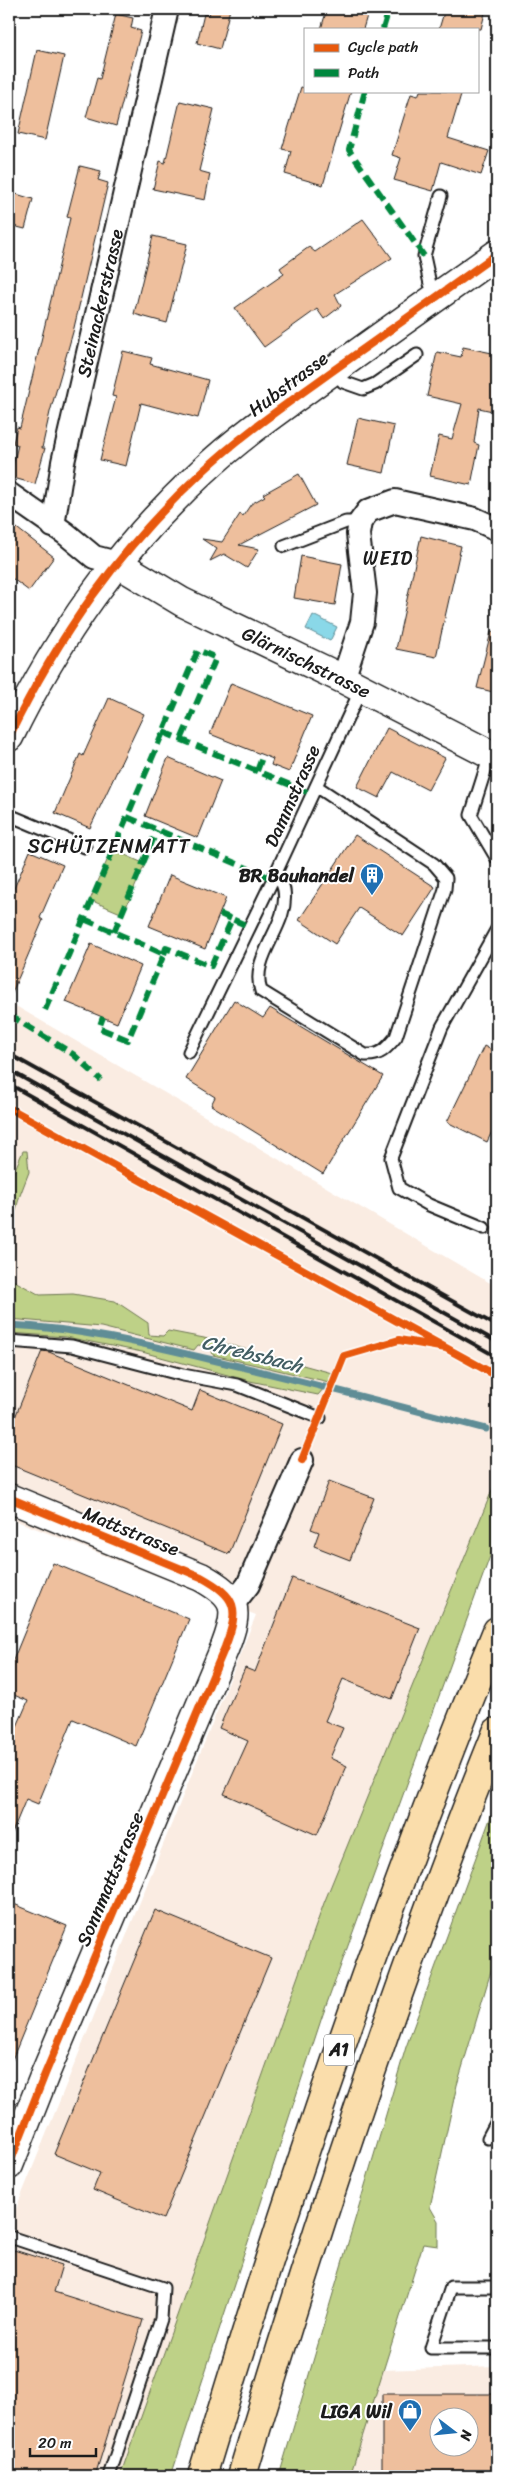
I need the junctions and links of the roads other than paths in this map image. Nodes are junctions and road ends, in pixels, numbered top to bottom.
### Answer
1 (167, 9) edge
2 (441, 196) dead end
3 (497, 254) edge
4 (437, 296) junction
5 (417, 355) dead end
6 (334, 370) junction
7 (9, 494) edge
8 (360, 522) junction
9 (53, 526) junction
10 (497, 528) edge
11 (284, 546) dead end
12 (117, 562) junction
13 (352, 684) junction
14 (9, 737) edge
15 (494, 757) edge
16 (316, 786) junction
17 (9, 815) edge
18 (84, 847) dead end
19 (497, 859) edge
20 (276, 872) junction
21 (497, 929) edge
22 (189, 1052) dead end
23 (484, 1228) dead end
24 (9, 1341) edge
25 (320, 1418) dead end
26 (302, 1460) dead end
27 (9, 1498) edge
28 (233, 1604) junction
29 (497, 1631) edge
30 (497, 1732) edge
31 (497, 2121) edge
32 (488, 2138) dead end
33 (9, 2165) edge
34 (9, 2241) edge
35 (497, 2287) edge
36 (497, 2348) edge
37 (109, 2476) edge
38 (202, 2476) edge
39 (242, 2476) edge

1 - 9 street, Steinackerstrasse
2 - 4 lane
3 - 4 street, Hubstrasse
4 - 6 street, Hubstrasse
5 - 6 lane
6 - 12 street, Hubstrasse
7 - 9 street
8 - 10 street
8 - 11 lane
8 - 13 street
9 - 12 street
12 - 13 street, Glärnischstrasse
12 - 14 street, Hubstrasse
13 - 15 street, Glärnischstrasse
13 - 16 lane, Dammstrasse
15 - 19 lane
16 - 20 lane, Dammstrasse
16 - 20 lane
17 - 18 lane
20 - 22 lane, Dammstrasse
21 - 23 lane
24 - 25 lane
26 - 28 street
27 - 28 street, Mattstrasse
28 - 33 street, Sonnmattstrasse
29 - 38 highway, A1
30 - 39 highway, A1
31 - 32 lane
34 - 37 lane
35 - 36 lane

